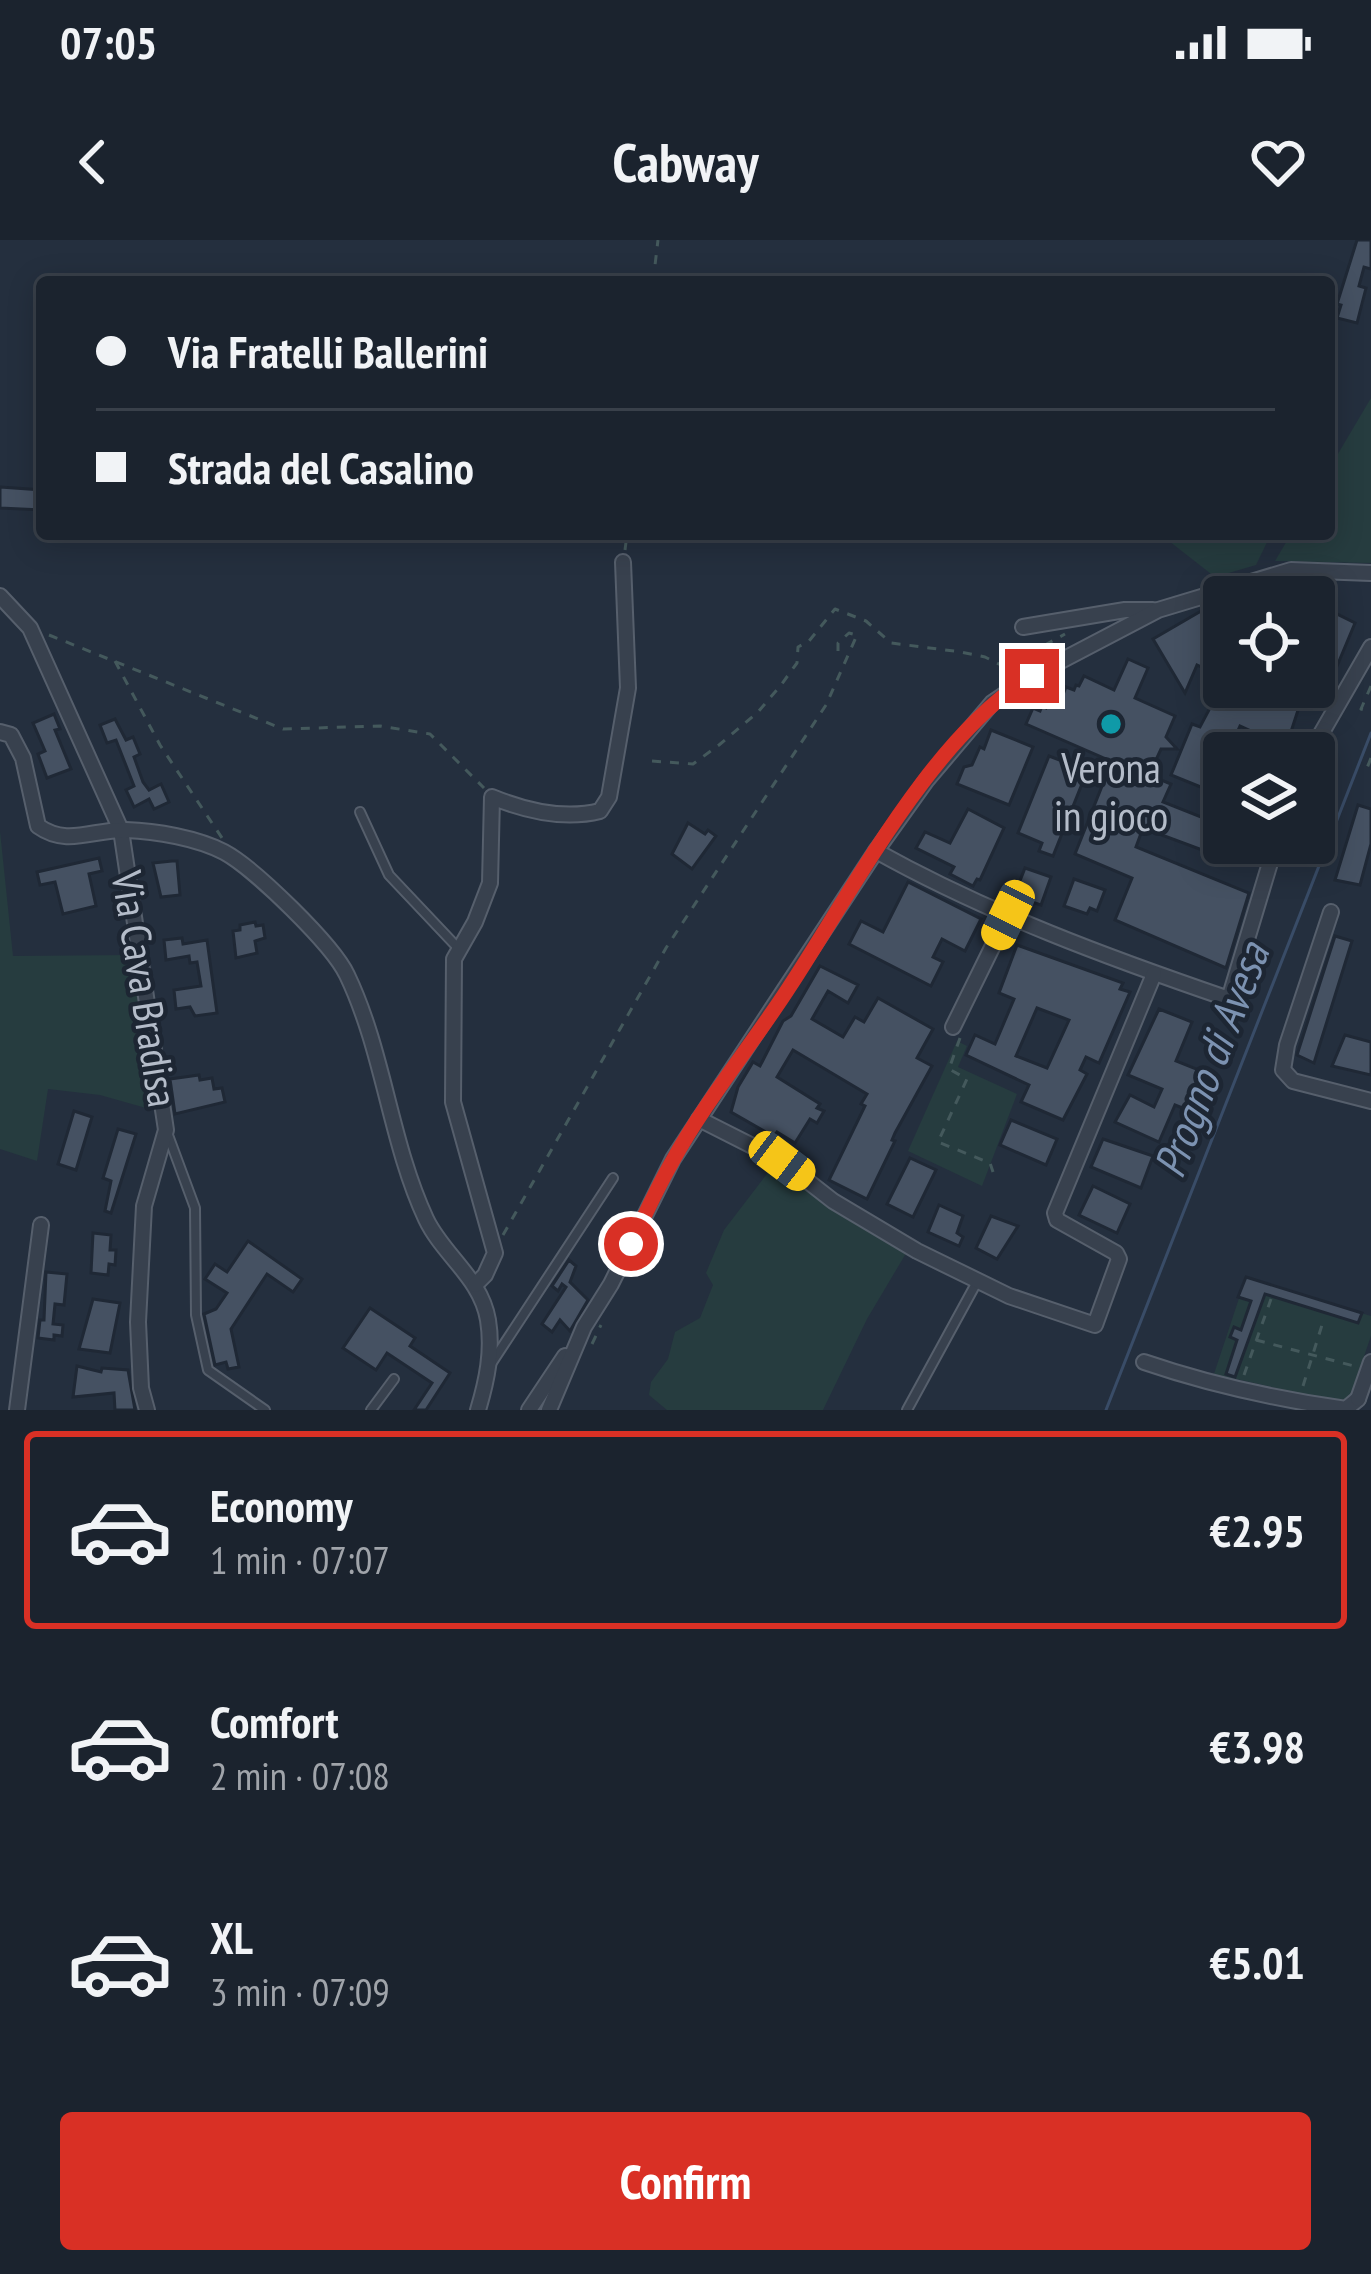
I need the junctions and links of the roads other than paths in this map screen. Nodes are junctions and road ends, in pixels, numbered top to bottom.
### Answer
1 (623, 562) road end
2 (1371, 574) edge
3 (0, 596) edge
4 (1158, 610) junction
5 (1023, 627) dead end
6 (1371, 647) edge
7 (0, 732) edge
8 (1322, 732) edge
9 (360, 812) dead end
10 (121, 830) junction
11 (875, 851) junction
12 (1270, 864) edge
13 (1331, 912) dead end
14 (1008, 915) junction
15 (459, 950) junction
16 (1154, 974) junction
17 (953, 1027) road end
18 (1371, 1102) edge
19 (699, 1119) junction
20 (166, 1130) junction
21 (613, 1178) dead end
22 (41, 1225) dead end
23 (978, 1280) junction
24 (475, 1285) junction
25 (584, 1327) junction
26 (1144, 1362) dead end
27 (490, 1365) junction
28 (1366, 1365) edge
29 (394, 1378) dead end
30 (1355, 1405) edge
31 (17, 1410) edge
32 (146, 1410) edge
33 (265, 1410) edge
34 (370, 1410) edge
35 (478, 1410) edge
36 (529, 1410) edge
37 (549, 1410) edge
38 (907, 1410) edge

1 - 15 street
2 - 4 street
3 - 10 street, Via Cava Bradisa
4 - 5 street
4 - 11 street
6 - 8 street
7 - 10 street
9 - 15 lane
10 - 20 street, Via Cava Bradisa
10 - 24 street
11 - 14 street
11 - 19 street
12 - 16 street
13 - 18 street
14 - 16 street
14 - 17 street
15 - 24 street
16 - 23 street
19 - 23 street
19 - 25 street
20 - 32 street, Via Cava Bradisa
20 - 33 lane
21 - 27 lane
22 - 31 street
23 - 38 lane
24 - 27 street
25 - 36 street
25 - 37 street
26 - 30 street
27 - 35 street
28 - 30 street
29 - 34 lane

